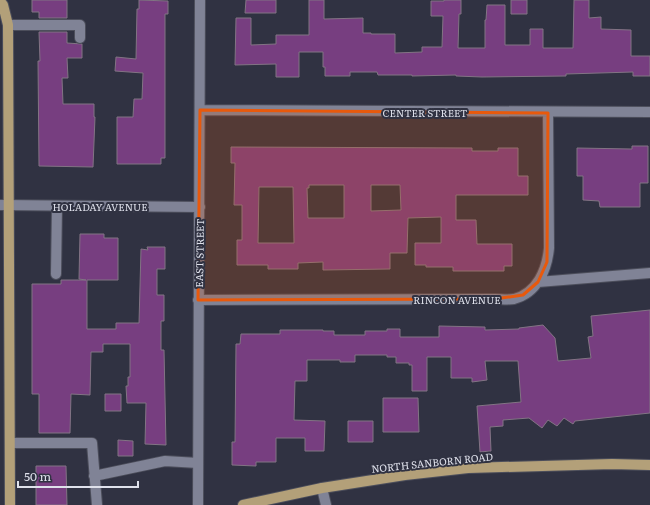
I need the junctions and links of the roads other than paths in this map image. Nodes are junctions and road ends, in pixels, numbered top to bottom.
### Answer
1 (200, 0) edge
2 (0, 1) edge
3 (8, 25) junction
4 (80, 38) dead end
5 (200, 110) junction
6 (650, 112) edge
7 (548, 113) junction
8 (5, 205) edge
9 (56, 206) junction
10 (200, 207) junction
11 (650, 273) edge
12 (56, 274) dead end
13 (538, 282) junction
14 (198, 300) junction
15 (10, 443) junction
16 (198, 463) junction
17 (650, 465) edge
18 (94, 476) junction
19 (322, 488) junction
20 (259, 503) edge
21 (10, 505) edge
22 (97, 505) edge
23 (198, 505) edge
24 (243, 505) edge
25 (326, 505) edge

1 - 5 street, EAST STREET
2 - 3 main road
3 - 4 street
3 - 8 main road
5 - 7 street, CENTER STREET
5 - 10 street, EAST STREET
6 - 7 street, CENTER STREET
7 - 13 street, RINCON AVENUE
8 - 9 street, HOLADAY AVENUE
8 - 15 main road
9 - 10 street, HOLADAY AVENUE
9 - 12 street
10 - 14 street, EAST STREET
11 - 13 street
13 - 14 street, RINCON AVENUE
14 - 16 street, EAST STREET
15 - 18 street
15 - 21 main road
16 - 18 street
16 - 23 street, EAST STREET
17 - 19 main road, NORTH SANBORN ROAD
18 - 22 street
19 - 20 main road, NORTH SANBORN ROAD
19 - 25 street
20 - 24 main road, NORTH SANBORN ROAD

